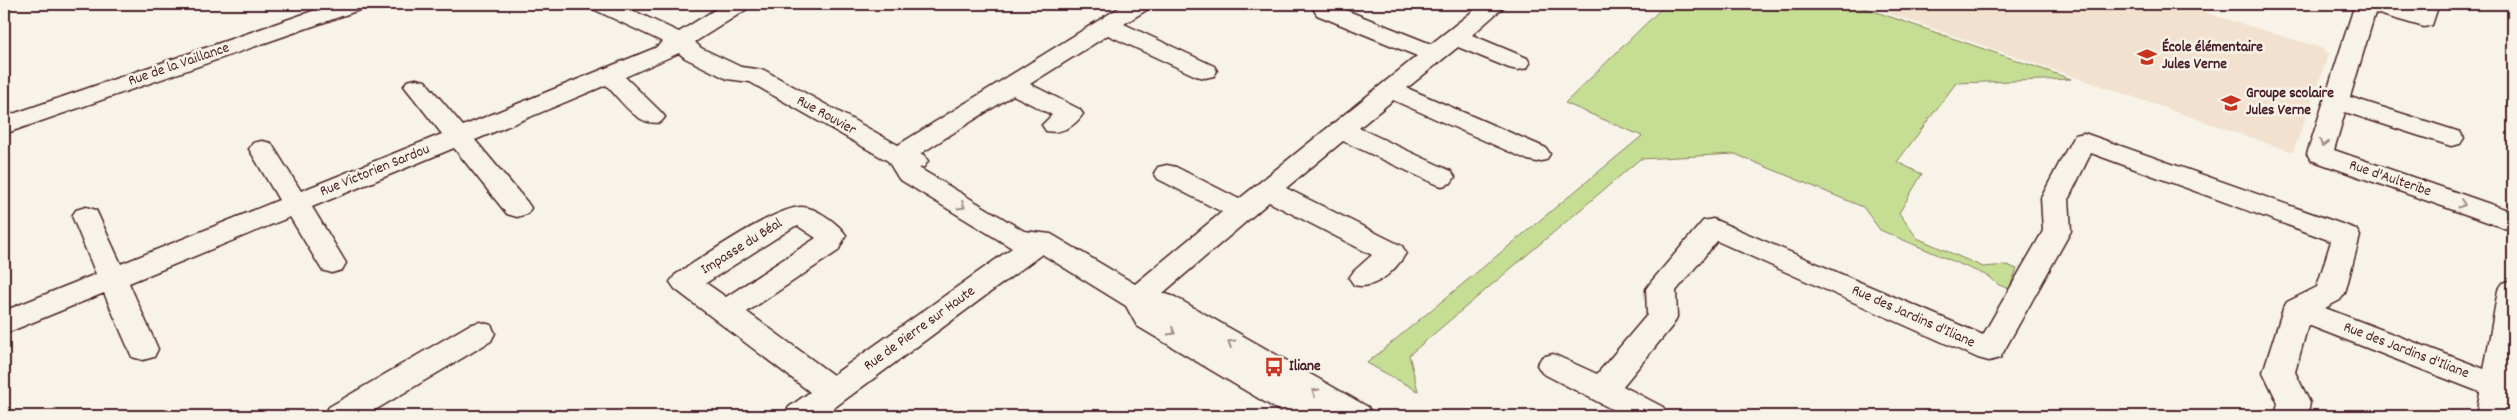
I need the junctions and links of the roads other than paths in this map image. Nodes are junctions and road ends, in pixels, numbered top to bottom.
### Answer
1 (601, 4) edge
2 (736, 4) edge
3 (1136, 4) edge
4 (1496, 4) edge
5 (2367, 4) edge
6 (2428, 4) edge
7 (357, 9) edge
8 (1325, 10) dead end
9 (1106, 25) junction
10 (1455, 37) junction
11 (681, 42) junction
12 (1434, 54) junction
13 (1518, 63) dead end
14 (1206, 71) dead end
15 (609, 75) junction
16 (1011, 84) junction
17 (416, 86) dead end
18 (1390, 90) junction
19 (2336, 101) junction
20 (652, 117) dead end
21 (1055, 125) dead end
22 (4, 126) edge
23 (1341, 130) junction
24 (457, 138) junction
25 (2451, 138) dead end
26 (262, 149) dead end
27 (1538, 154) dead end
28 (898, 156) junction
29 (1167, 173) dead end
30 (1442, 177) dead end
31 (1267, 190) junction
32 (296, 204) junction
33 (517, 208) dead end
34 (1241, 211) junction
35 (86, 216) dead end
36 (2513, 222) edge
37 (1041, 241) junction
38 (332, 263) dead end
39 (114, 278) junction
40 (1364, 278) dead end
41 (2513, 290) edge
42 (1137, 299) junction
43 (2298, 309) junction
44 (726, 312) dead end
45 (4, 323) edge
46 (480, 333) dead end
47 (144, 349) dead end
48 (1553, 365) dead end
49 (1602, 390) junction
50 (2505, 390) edge
51 (833, 392) junction
52 (340, 416) edge
53 (800, 416) edge
54 (1313, 416) edge
55 (1357, 416) edge
56 (1652, 416) edge
57 (2291, 416) edge
58 (2492, 416) edge

1 - 11 street, Rue Rouvier
2 - 11 street, Rue Victorien Sardou
3 - 9 street
4 - 10 street
5 - 6 street, Rue d'Aulteribe
5 - 19 street, Rue d'Aulteribe
7 - 22 street, Rue de la Vaillance
8 - 12 street
9 - 14 street
9 - 16 street
10 - 12 street
10 - 13 street
11 - 15 street, Rue Victorien Sardou
11 - 28 street, Rue Rouvier
12 - 18 street
15 - 20 street
15 - 24 street, Rue Victorien Sardou
16 - 21 street
16 - 28 street
17 - 24 street
18 - 23 street
18 - 27 street
19 - 25 street
19 -> 36 street, Rue d'Aulteribe
23 - 30 street
23 - 31 street
24 - 32 street, Rue Victorien Sardou
24 - 33 street
26 - 32 street
28 - 37 street
29 - 34 street
31 - 34 street
31 - 40 street
32 - 38 street
32 - 39 street, Rue Victorien Sardou
34 - 42 street
35 - 39 street
37 - 42 street
37 - 51 street, Rue de Pierre sur Haute
39 - 45 street, Rue Victorien Sardou
39 - 47 street
41 - 50 street
42 -> 54 street
55 -> 42 street
43 - 49 street, Rue des Jardins d'Iliane
43 - 50 street, Rue des Jardins d'Iliane
43 - 57 street
44 - 51 street
46 - 52 street
48 - 49 street
49 - 56 street
50 - 58 street
51 - 53 street, Rue de Pierre sur Haute

